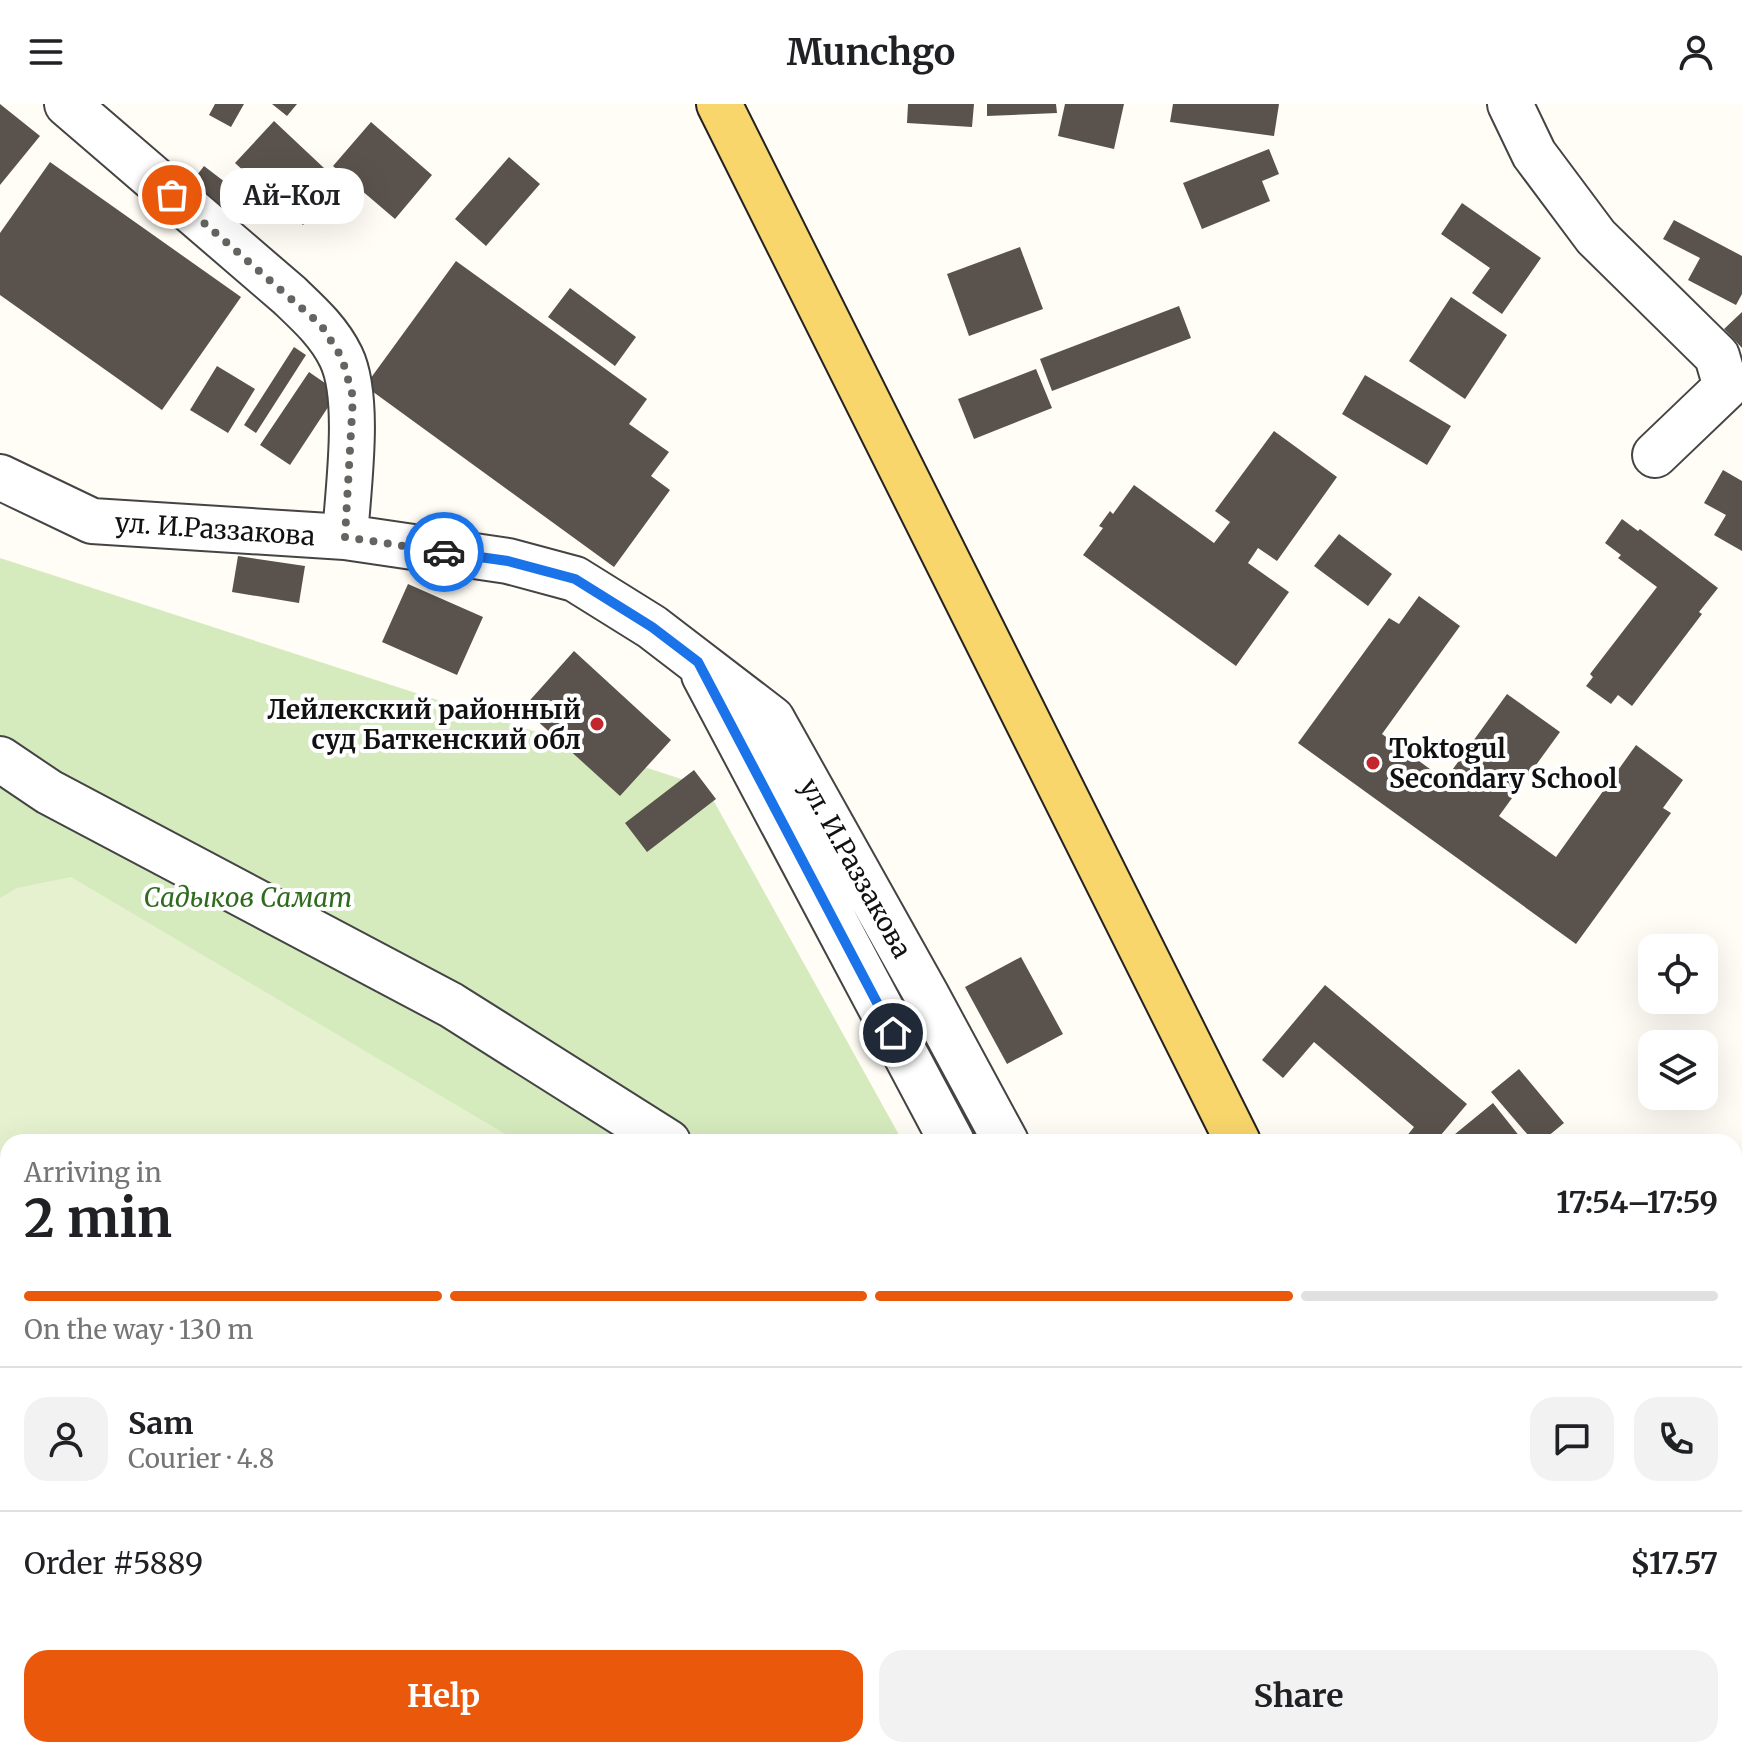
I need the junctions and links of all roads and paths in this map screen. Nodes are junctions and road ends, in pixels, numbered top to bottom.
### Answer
1 (67, 104) edge
2 (719, 104) edge
3 (1510, 104) edge
4 (1655, 455) dead end
5 (0, 477) edge
6 (345, 537) junction
7 (698, 662) junction
8 (0, 759) edge
9 (655, 1134) edge
10 (948, 1134) edge
11 (1002, 1134) edge
12 (1234, 1134) edge

1 - 6 street
2 - 12 main road
3 - 4 street
5 - 6 street, ул. И.Раззакова
6 - 7 street, ул. И.Раззакова
7 - 10 street, ул. И.Раззакова
7 - 11 street, ул. И.Раззакова
8 - 9 street

